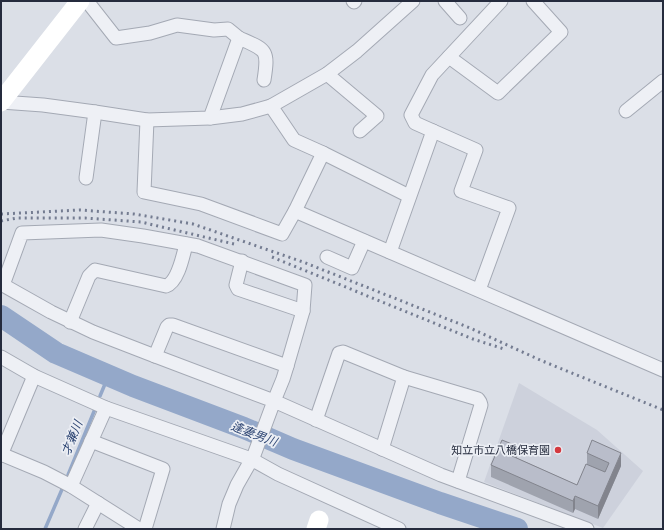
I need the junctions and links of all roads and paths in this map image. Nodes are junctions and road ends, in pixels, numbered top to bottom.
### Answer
1 (80, 1) edge
2 (87, 1) edge
3 (413, 1) edge
4 (445, 1) edge
5 (501, 1) edge
6 (533, 1) edge
7 (460, 18) dead end
8 (239, 38) junction
9 (450, 57) junction
10 (327, 74) junction
11 (264, 80) dead end
12 (663, 81) edge
13 (1, 102) edge
14 (271, 106) junction
15 (95, 112) junction
16 (626, 112) dead end
17 (210, 118) junction
18 (147, 120) junction
19 (360, 131) dead end
20 (433, 131) junction
21 (323, 153) junction
22 (86, 178) dead end
23 (409, 196) junction
24 (295, 211) junction
25 (364, 241) junction
26 (186, 244) junction
27 (390, 252) junction
28 (327, 257) dead end
29 (242, 261) junction
30 (479, 290) junction
31 (303, 311) junction
32 (70, 322) junction
33 (155, 356) junction
34 (1, 357) edge
35 (287, 366) junction
36 (663, 370) edge
37 (34, 376) junction
38 (404, 377) junction
39 (273, 405) junction
40 (106, 408) junction
41 (316, 420) junction
42 (91, 441) junction
43 (382, 449) junction
44 (1, 454) edge
45 (253, 457) junction
46 (458, 481) junction
47 (71, 486) junction
48 (98, 503) junction
49 (85, 529) edge
50 (139, 529) edge
51 (145, 529) edge
52 (223, 529) edge
53 (399, 529) edge
54 (587, 529) edge

1 - 13 street
2 - 8 street
3 - 10 street
4 - 7 street
5 - 9 street
6 - 9 street
8 - 11 street
8 - 17 street
9 - 20 street
10 - 14 street
10 - 19 street
12 - 16 street
13 - 15 street
14 - 17 street
14 - 21 street
15 - 18 street
15 - 22 street
17 - 18 street
18 - 24 street
20 - 23 street
20 - 30 street
21 - 23 street
21 - 24 street
23 - 27 street
24 - 25 street
25 - 27 street
25 - 28 street
26 - 29 street
26 - 32 street
26 - 32 street
27 - 30 street
29 - 31 street
29 - 31 street
30 - 36 street
31 - 35 street
32 - 33 street
33 - 35 street
33 - 39 street
34 - 37 street
35 - 39 street
37 - 40 street
37 - 44 street
38 - 41 street
38 - 43 street
38 - 46 street
39 - 41 street
39 - 45 street
40 - 42 street
40 - 45 street
41 - 43 street
42 - 47 street
42 - 51 street
43 - 46 street
44 - 47 street
45 - 52 street
45 - 53 street
46 - 54 street
47 - 48 street
48 - 49 street
48 - 50 street

